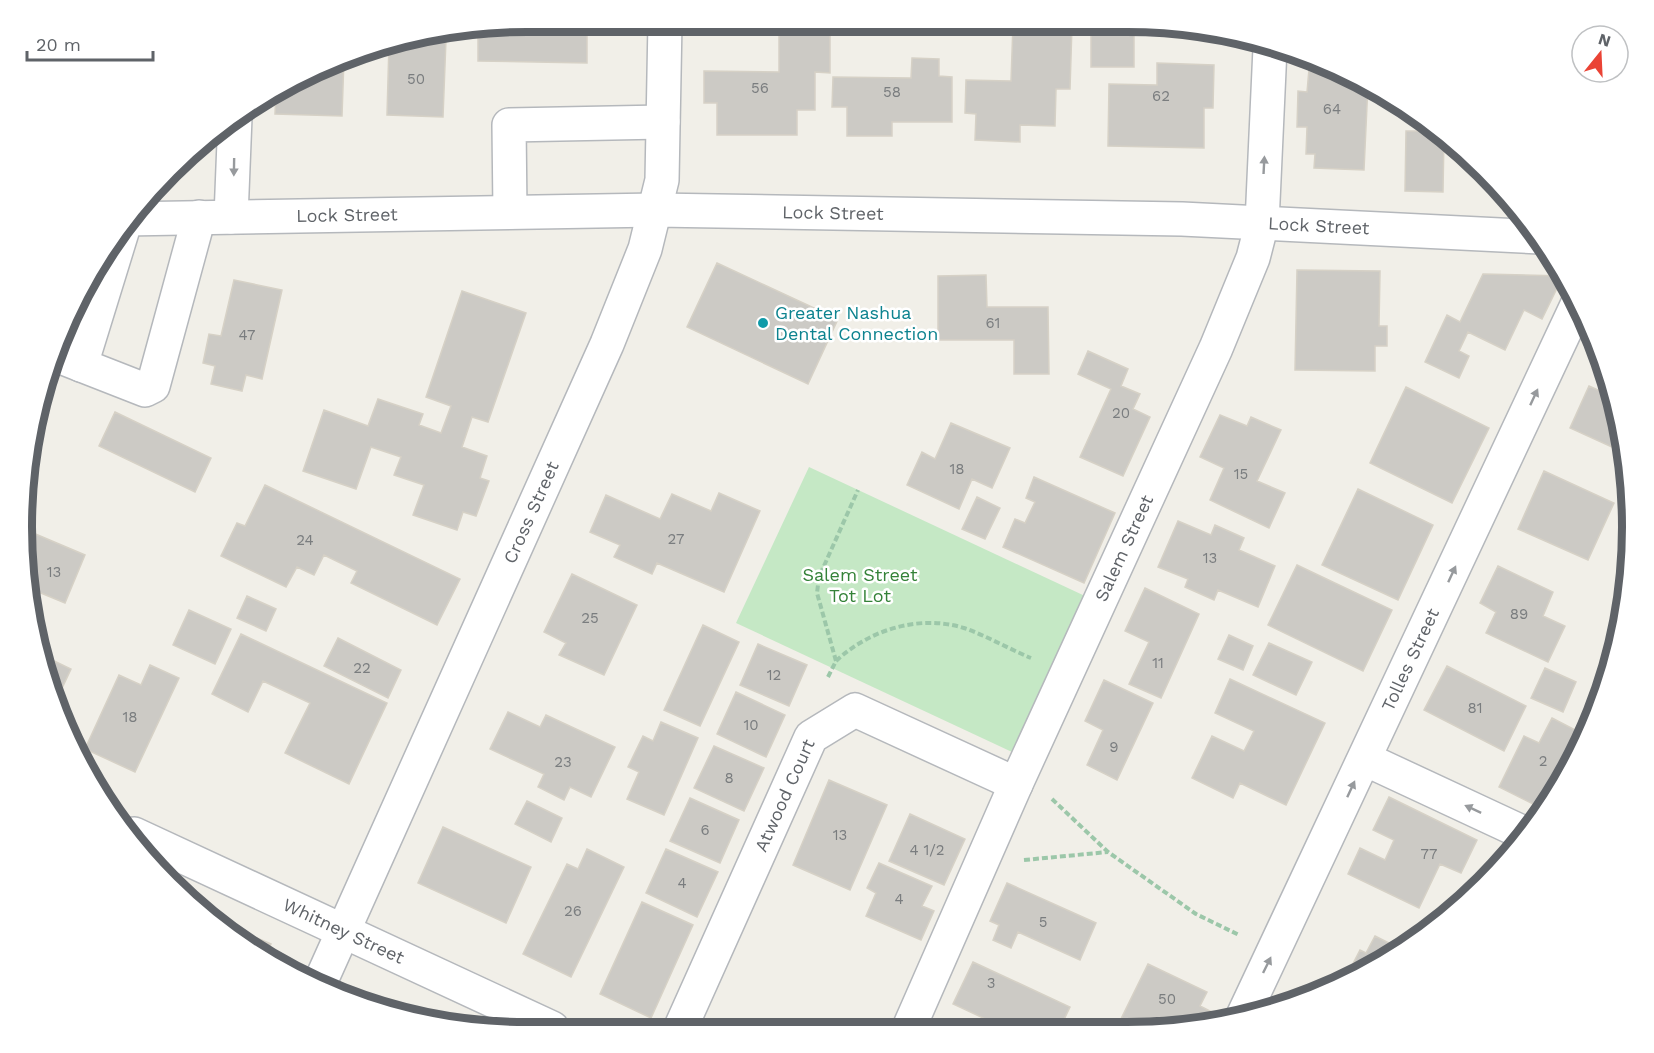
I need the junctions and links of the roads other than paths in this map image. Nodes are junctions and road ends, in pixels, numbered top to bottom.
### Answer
1 (664, 32) edge
2 (1270, 52) edge
3 (663, 122) junction
4 (235, 127) edge
5 (656, 210) junction
6 (510, 212) junction
7 (199, 217) junction
8 (231, 217) junction
9 (139, 219) edge
10 (1262, 223) junction
11 (1528, 236) edge
12 (105, 267) edge
13 (1574, 314) edge
14 (67, 360) edge
15 (1365, 759) junction
16 (1030, 788) junction
17 (1518, 830) edge
18 (142, 838) edge
19 (344, 932) junction
20 (323, 977) edge
21 (1247, 1007) edge
22 (539, 1022) edge
23 (683, 1022) edge
24 (912, 1022) edge

1 - 3 street, Cross Street
10 -> 2 street, Salem Street
3 - 5 street, Cross Street
3 - 6 street
4 -> 8 street
5 - 6 street, Lock Street
5 - 10 street, Lock Street
5 - 19 street, Cross Street
6 - 8 street, Lock Street
7 - 8 street, Lock Street
7 - 9 street, Lock Street
7 - 14 street
10 - 11 street, Lock Street
10 - 16 street, Salem Street
12 - 14 street
15 -> 13 street, Tolles Street
17 -> 15 street
21 -> 15 street, Tolles Street
16 - 23 street, Atwood Court
16 - 24 street, Salem Street
18 - 19 street, Whitney Street
19 - 20 street, Cross Street
19 - 22 street, Whitney Street

